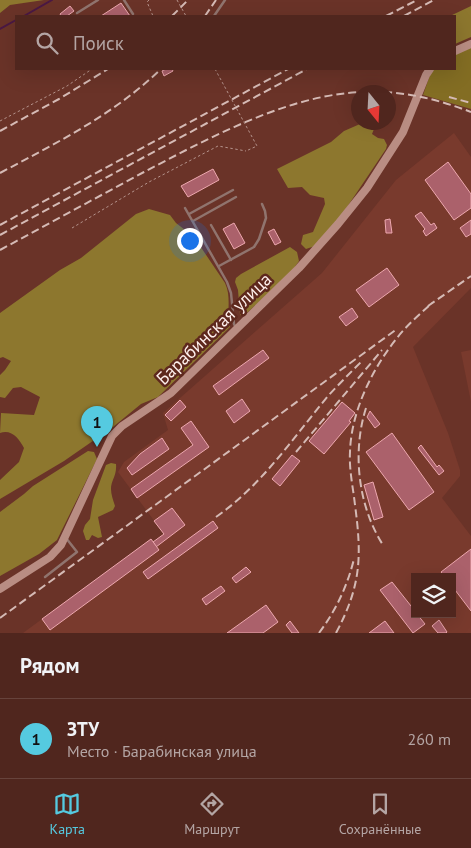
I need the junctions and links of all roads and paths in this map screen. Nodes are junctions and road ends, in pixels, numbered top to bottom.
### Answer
1 (98, 0) edge
2 (124, 0) edge
3 (149, 0) edge
4 (178, 0) edge
5 (224, 0) edge
6 (77, 13) dead end
7 (133, 14) dead end
8 (154, 15) edge
9 (186, 15) edge
10 (215, 15) edge
11 (471, 44) edge
12 (456, 51) edge
13 (91, 70) edge
14 (216, 70) edge
15 (429, 70) edge
16 (0, 121) edge
17 (232, 190) dead end
18 (236, 198) dead end
19 (262, 204) dead end
20 (185, 208) dead end
21 (189, 214) junction
22 (193, 221) junction
23 (211, 224) dead end
24 (72, 228) dead end
25 (231, 260) junction
26 (219, 266) junction
27 (237, 330) junction
28 (65, 538) junction
29 (45, 578) dead end
30 (0, 589) edge

1 - 6 lane
2 - 7 lane
3 - 8 path
4 - 9 path, bridge
5 - 10 lane
11 - 12 main road
13 - 16 path
14 - 24 path, bridge
15 - 27 main road, Барабинская улица
17 - 21 lane
18 - 22 lane
19 - 25 lane
20 - 21 lane
21 - 22 lane
22 - 26 lane
23 - 25 lane
25 - 26 lane
26 - 27 lane
27 - 28 main road, Барабинская улица
28 - 29 lane
28 - 30 main road, Барабинская улица

